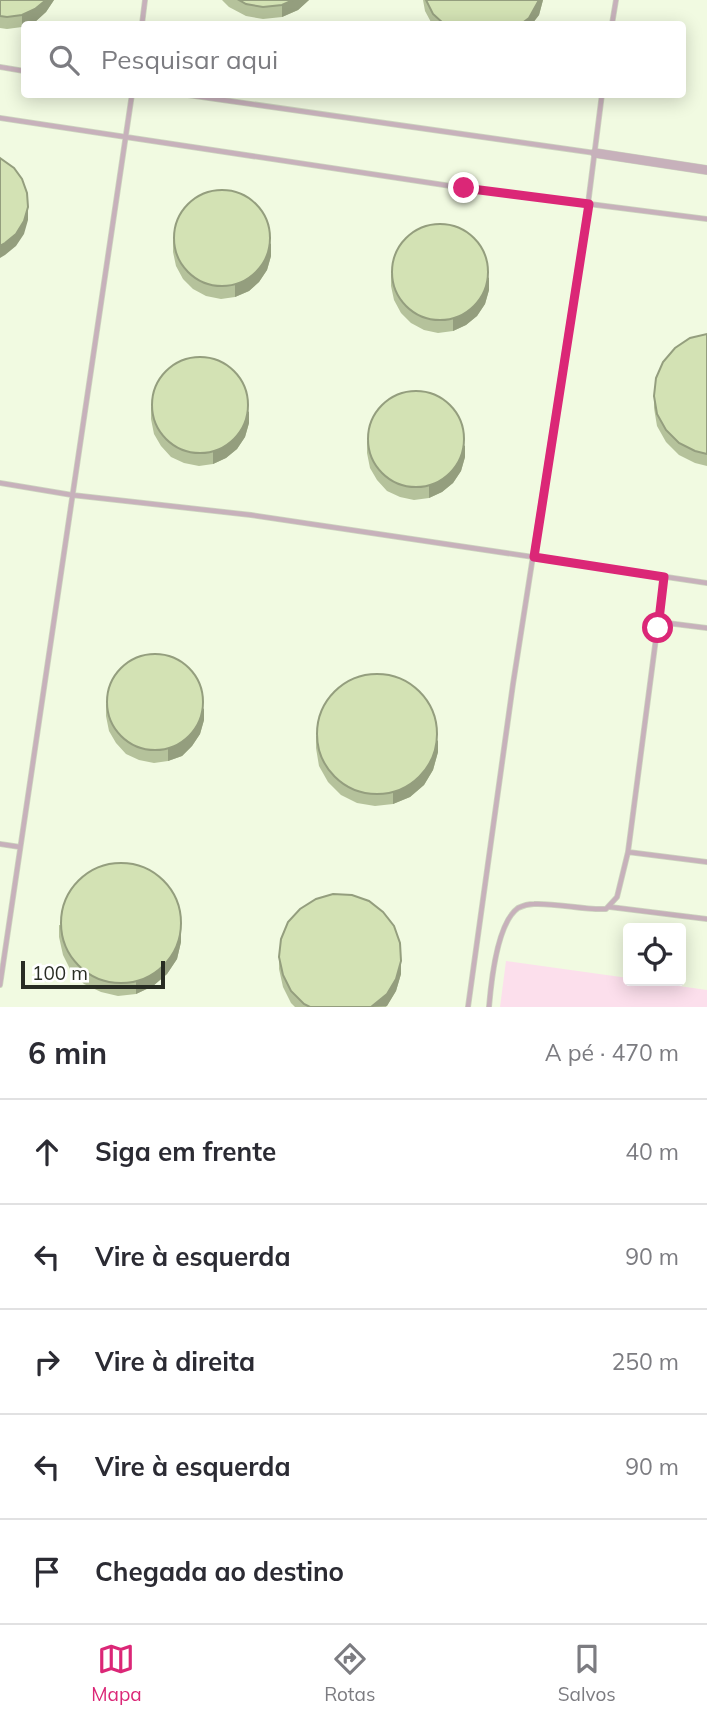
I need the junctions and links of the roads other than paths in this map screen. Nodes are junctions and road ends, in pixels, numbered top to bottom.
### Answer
1 (145, 0) edge
2 (616, 0) edge
3 (142, 21) edge
4 (612, 21) edge
5 (0, 67) edge
6 (21, 70) edge
7 (131, 98) edge
8 (209, 98) edge
9 (602, 98) edge
10 (0, 118) edge
11 (126, 135) junction
12 (595, 153) junction
13 (707, 170) edge
14 (589, 204) junction
15 (707, 219) edge
16 (0, 483) edge
17 (72, 495) junction
18 (534, 557) junction
19 (664, 577) junction
20 (707, 583) edge
21 (659, 622) junction
22 (707, 628) edge
23 (0, 844) edge
24 (20, 847) junction
25 (628, 852) junction
26 (707, 862) edge
27 (609, 907) junction
28 (707, 919) edge
29 (0, 985) edge
30 (468, 1007) edge
31 (489, 1007) edge

1 - 3 lane
2 - 4 lane
5 - 6 lane
7 - 11 lane
8 - 12 lane
9 - 12 lane
10 - 11 lane
11 - 14 lane
11 - 17 lane
12 - 13 street
12 - 14 lane
14 - 15 lane
14 - 18 lane
16 - 17 lane
17 - 18 lane
17 - 24 lane
18 - 19 lane
18 - 30 lane
19 - 20 lane
19 - 21 lane
21 - 22 lane
21 - 25 lane
23 - 24 lane
24 - 29 lane
25 - 26 lane
25 - 27 lane
27 - 28 lane
27 - 31 lane

